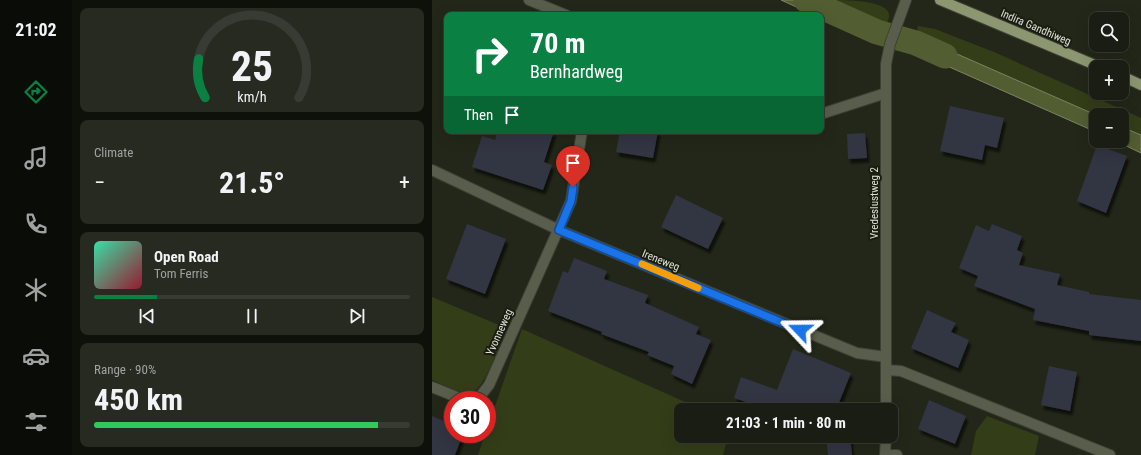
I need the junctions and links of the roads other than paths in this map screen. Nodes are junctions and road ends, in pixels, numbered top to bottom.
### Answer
1 (529, 0) edge
2 (940, 0) edge
3 (905, 4) edge
4 (559, 12) edge
5 (1089, 62) edge
6 (1129, 79) edge
7 (1141, 85) edge
8 (886, 93) junction
9 (824, 113) edge
10 (582, 134) edge
11 (432, 170) edge
12 (559, 230) junction
13 (886, 357) junction
14 (887, 370) junction
15 (432, 387) edge
16 (886, 403) edge
17 (886, 443) edge
18 (885, 455) edge
19 (897, 455) edge
20 (1110, 455) edge

1 - 4 street
2 - 5 main road, Indira Gandhiweg
3 - 8 street, Vredeslustweg 2
6 - 7 main road
8 - 9 street
8 - 13 street, Vredeslustweg 2
10 - 12 street
11 - 12 street, Ireneweg
12 - 13 street, Ireneweg
12 - 15 street, Yvonneweg
13 - 14 street, Vredeslustweg 2
14 - 16 street, Vredeslustweg 2
14 - 20 street
17 - 18 street
18 - 19 street

